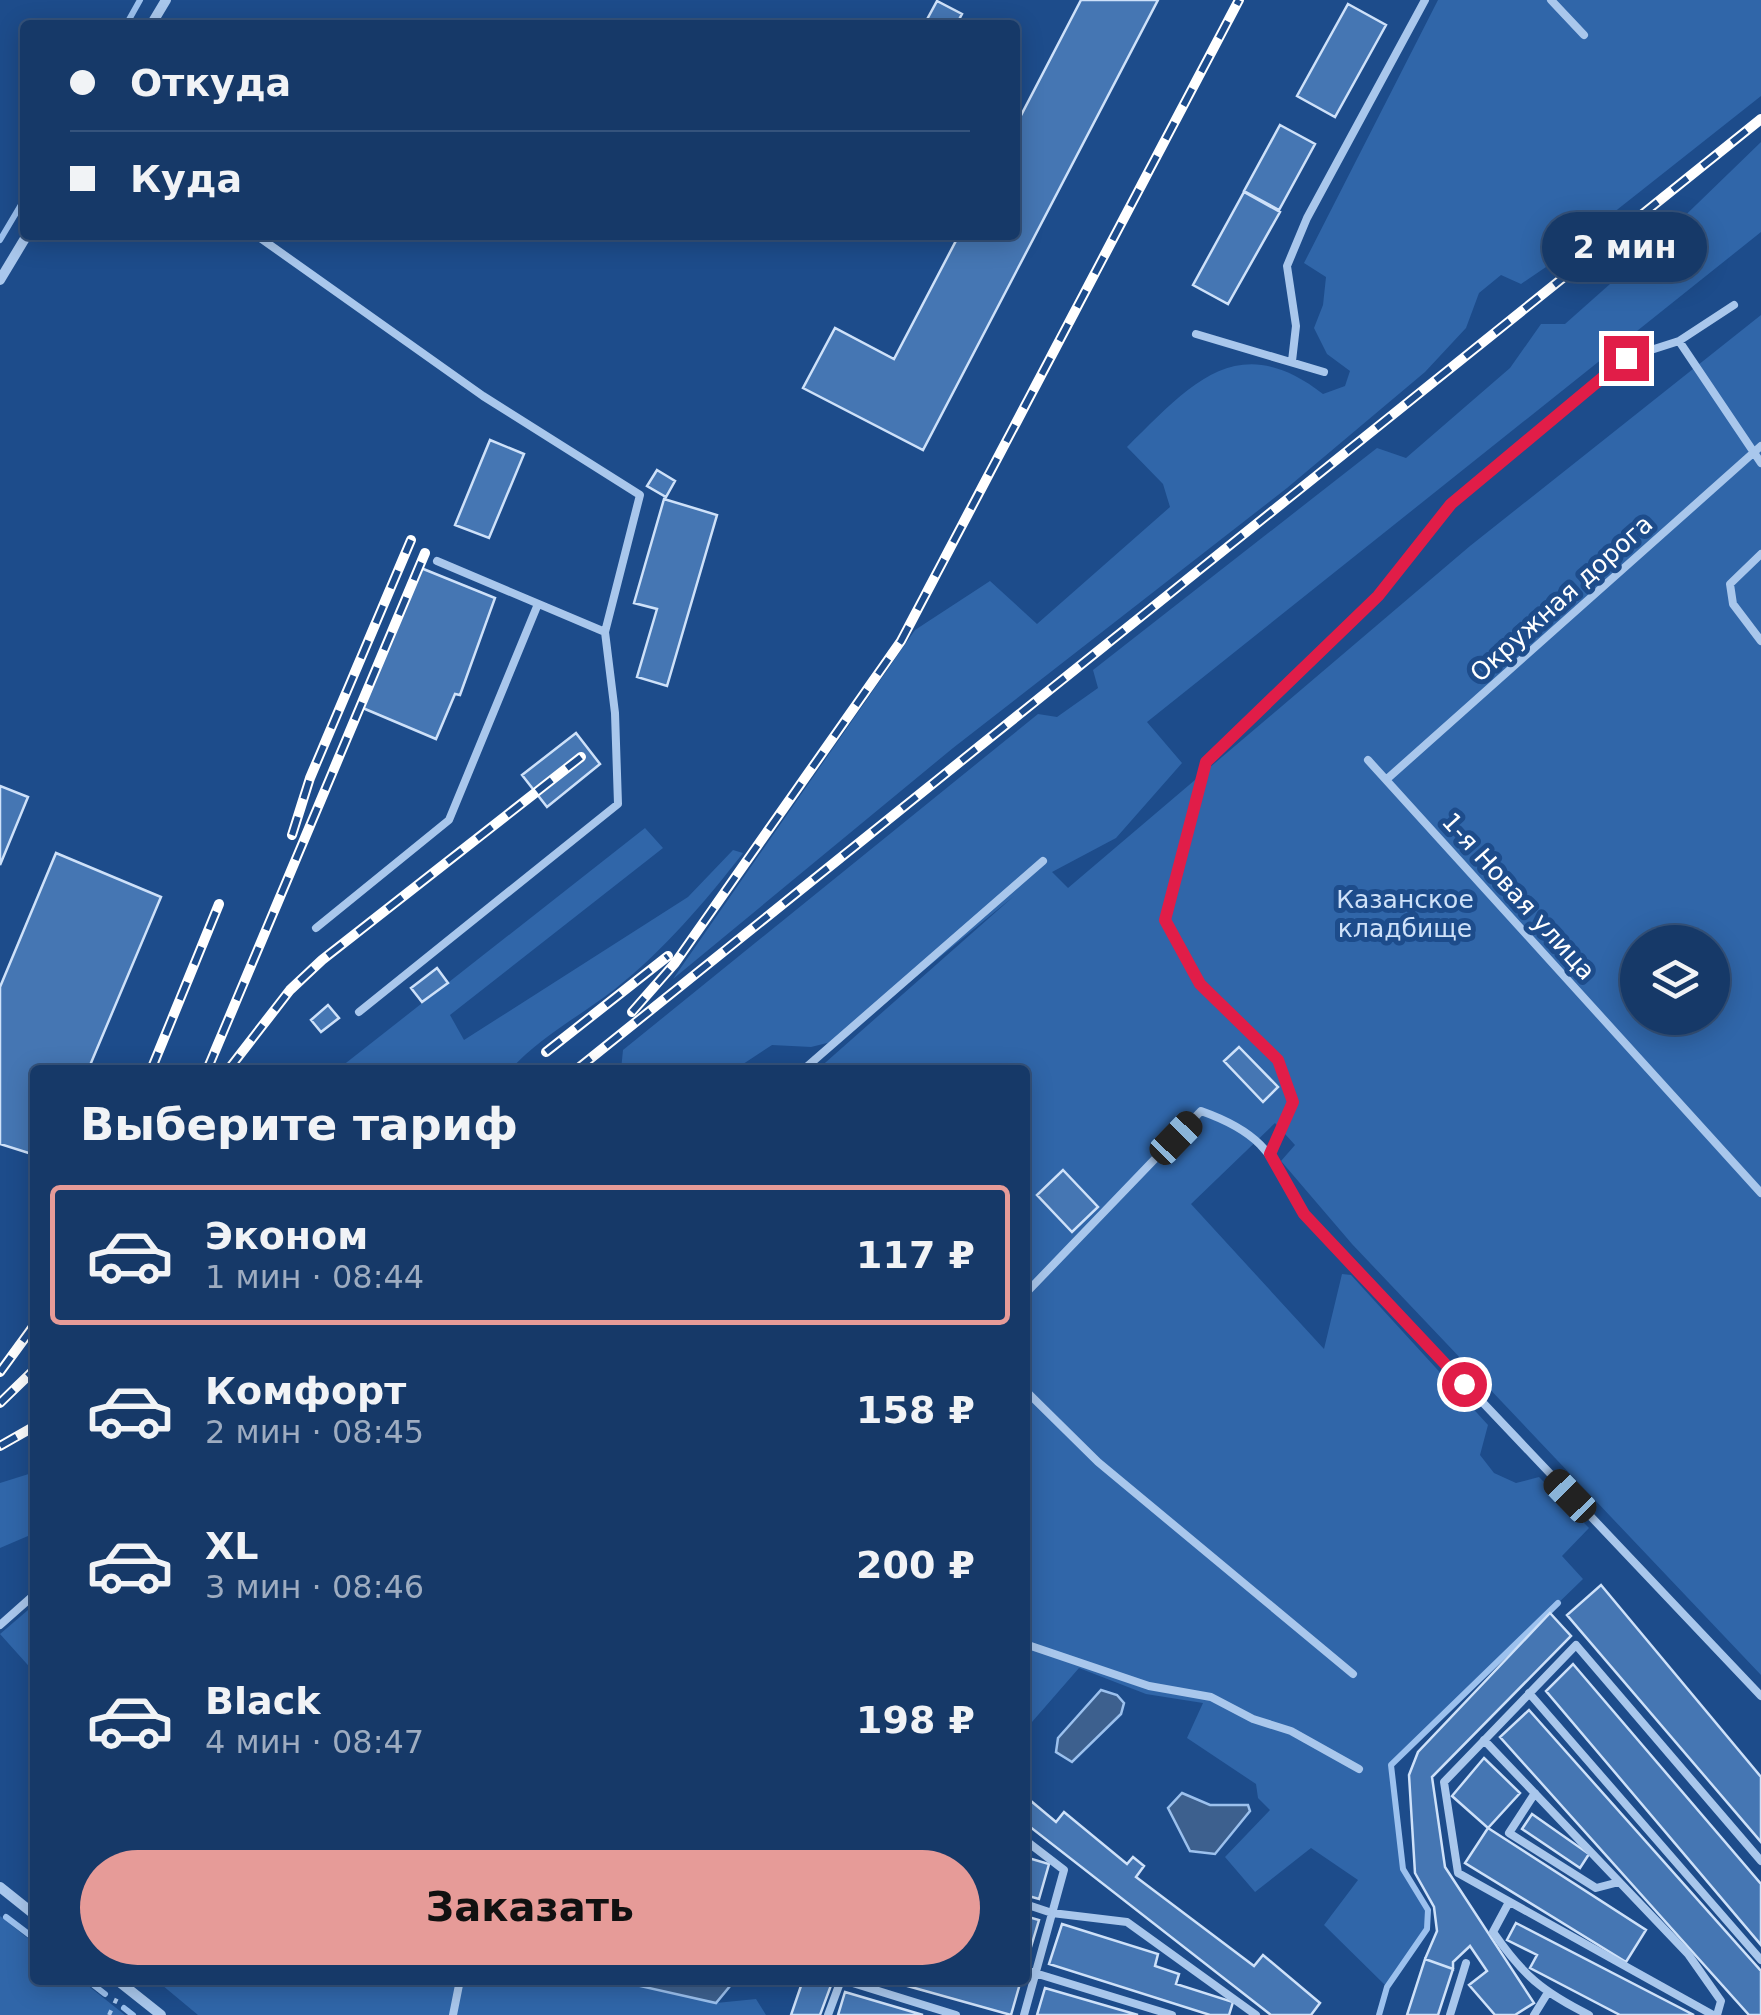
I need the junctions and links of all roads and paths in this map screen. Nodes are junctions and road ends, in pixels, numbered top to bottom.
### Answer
1 (1424, 0) edge
2 (1551, 0) edge
3 (1584, 36) dead end
4 (24, 240) edge
5 (263, 240) edge
6 (0, 280) edge
7 (1734, 305) dead end
8 (1196, 334) dead end
9 (1679, 341) junction
10 (1292, 362) junction
11 (1324, 372) dead end
12 (1757, 449) edge
13 (1761, 463) edge
14 (1761, 554) edge
15 (437, 561) dead end
16 (538, 604) junction
17 (605, 632) junction
18 (1761, 642) edge
19 (1368, 760) dead end
20 (1387, 779) junction
21 (1044, 861) dead end
22 (316, 928) dead end
23 (360, 1012) dead end
24 (810, 1065) edge
25 (1270, 1154) junction
26 (1761, 1192) edge
27 (1030, 1289) edge
28 (1030, 1395) edge
29 (30, 1598) edge
30 (0, 1624) edge
31 (1030, 1646) edge
32 (1353, 1674) dead end
33 (1529, 1693) junction
34 (1761, 1696) edge
35 (1484, 1740) junction
36 (1359, 1769) dead end
37 (1536, 1793) junction
38 (1030, 1844) edge
39 (1761, 1861) edge
40 (1620, 1882) junction
41 (0, 1887) edge
42 (1508, 1904) junction
43 (1030, 1906) edge
44 (30, 1911) edge
45 (1052, 1913) junction
46 (1761, 1960) edge
47 (1466, 1963) dead end
48 (1030, 1972) edge
49 (1036, 1974) junction
50 (123, 1985) edge
51 (459, 1985) edge
52 (840, 1985) edge
53 (858, 1985) edge
54 (1546, 1994) junction
55 (161, 2015) edge
56 (453, 2015) edge
57 (828, 2015) edge
58 (956, 2015) edge
59 (1024, 2015) edge
60 (1172, 2015) edge
61 (1256, 2015) edge
62 (1451, 2015) edge
63 (1534, 2015) edge
64 (1589, 2015) edge
65 (1715, 2015) edge

1 - 10 lane
2 - 3 lane
4 - 6 street
5 - 17 lane
7 - 9 lane
8 - 10 lane
9 - 12 lane
9 - 25 lane
10 - 11 lane
12 - 13 lane
12 - 20 lane, Окружная дорога
14 - 18 lane
15 - 16 lane
16 - 17 lane
16 - 22 lane
17 - 23 lane
19 - 20 lane, 1-я Новая улица
20 - 26 lane, 1-я Новая улица
21 - 24 lane
25 - 27 lane
25 - 34 lane
28 - 32 lane
29 - 30 lane
31 - 36 lane
33 - 35 lane
33 - 39 lane
33 - 46 lane
35 - 37 lane
35 - 42 lane
37 - 40 lane
37 - 40 lane
38 - 45 lane
40 - 65 lane
41 - 44 street
42 - 54 lane
42 - 65 lane
43 - 45 lane
45 - 49 lane
45 - 61 lane
47 - 62 lane
48 - 49 lane
49 - 59 lane
49 - 60 lane
50 - 55 street
51 - 56 lane
52 - 57 lane
53 - 58 lane
54 - 63 lane
54 - 64 lane

